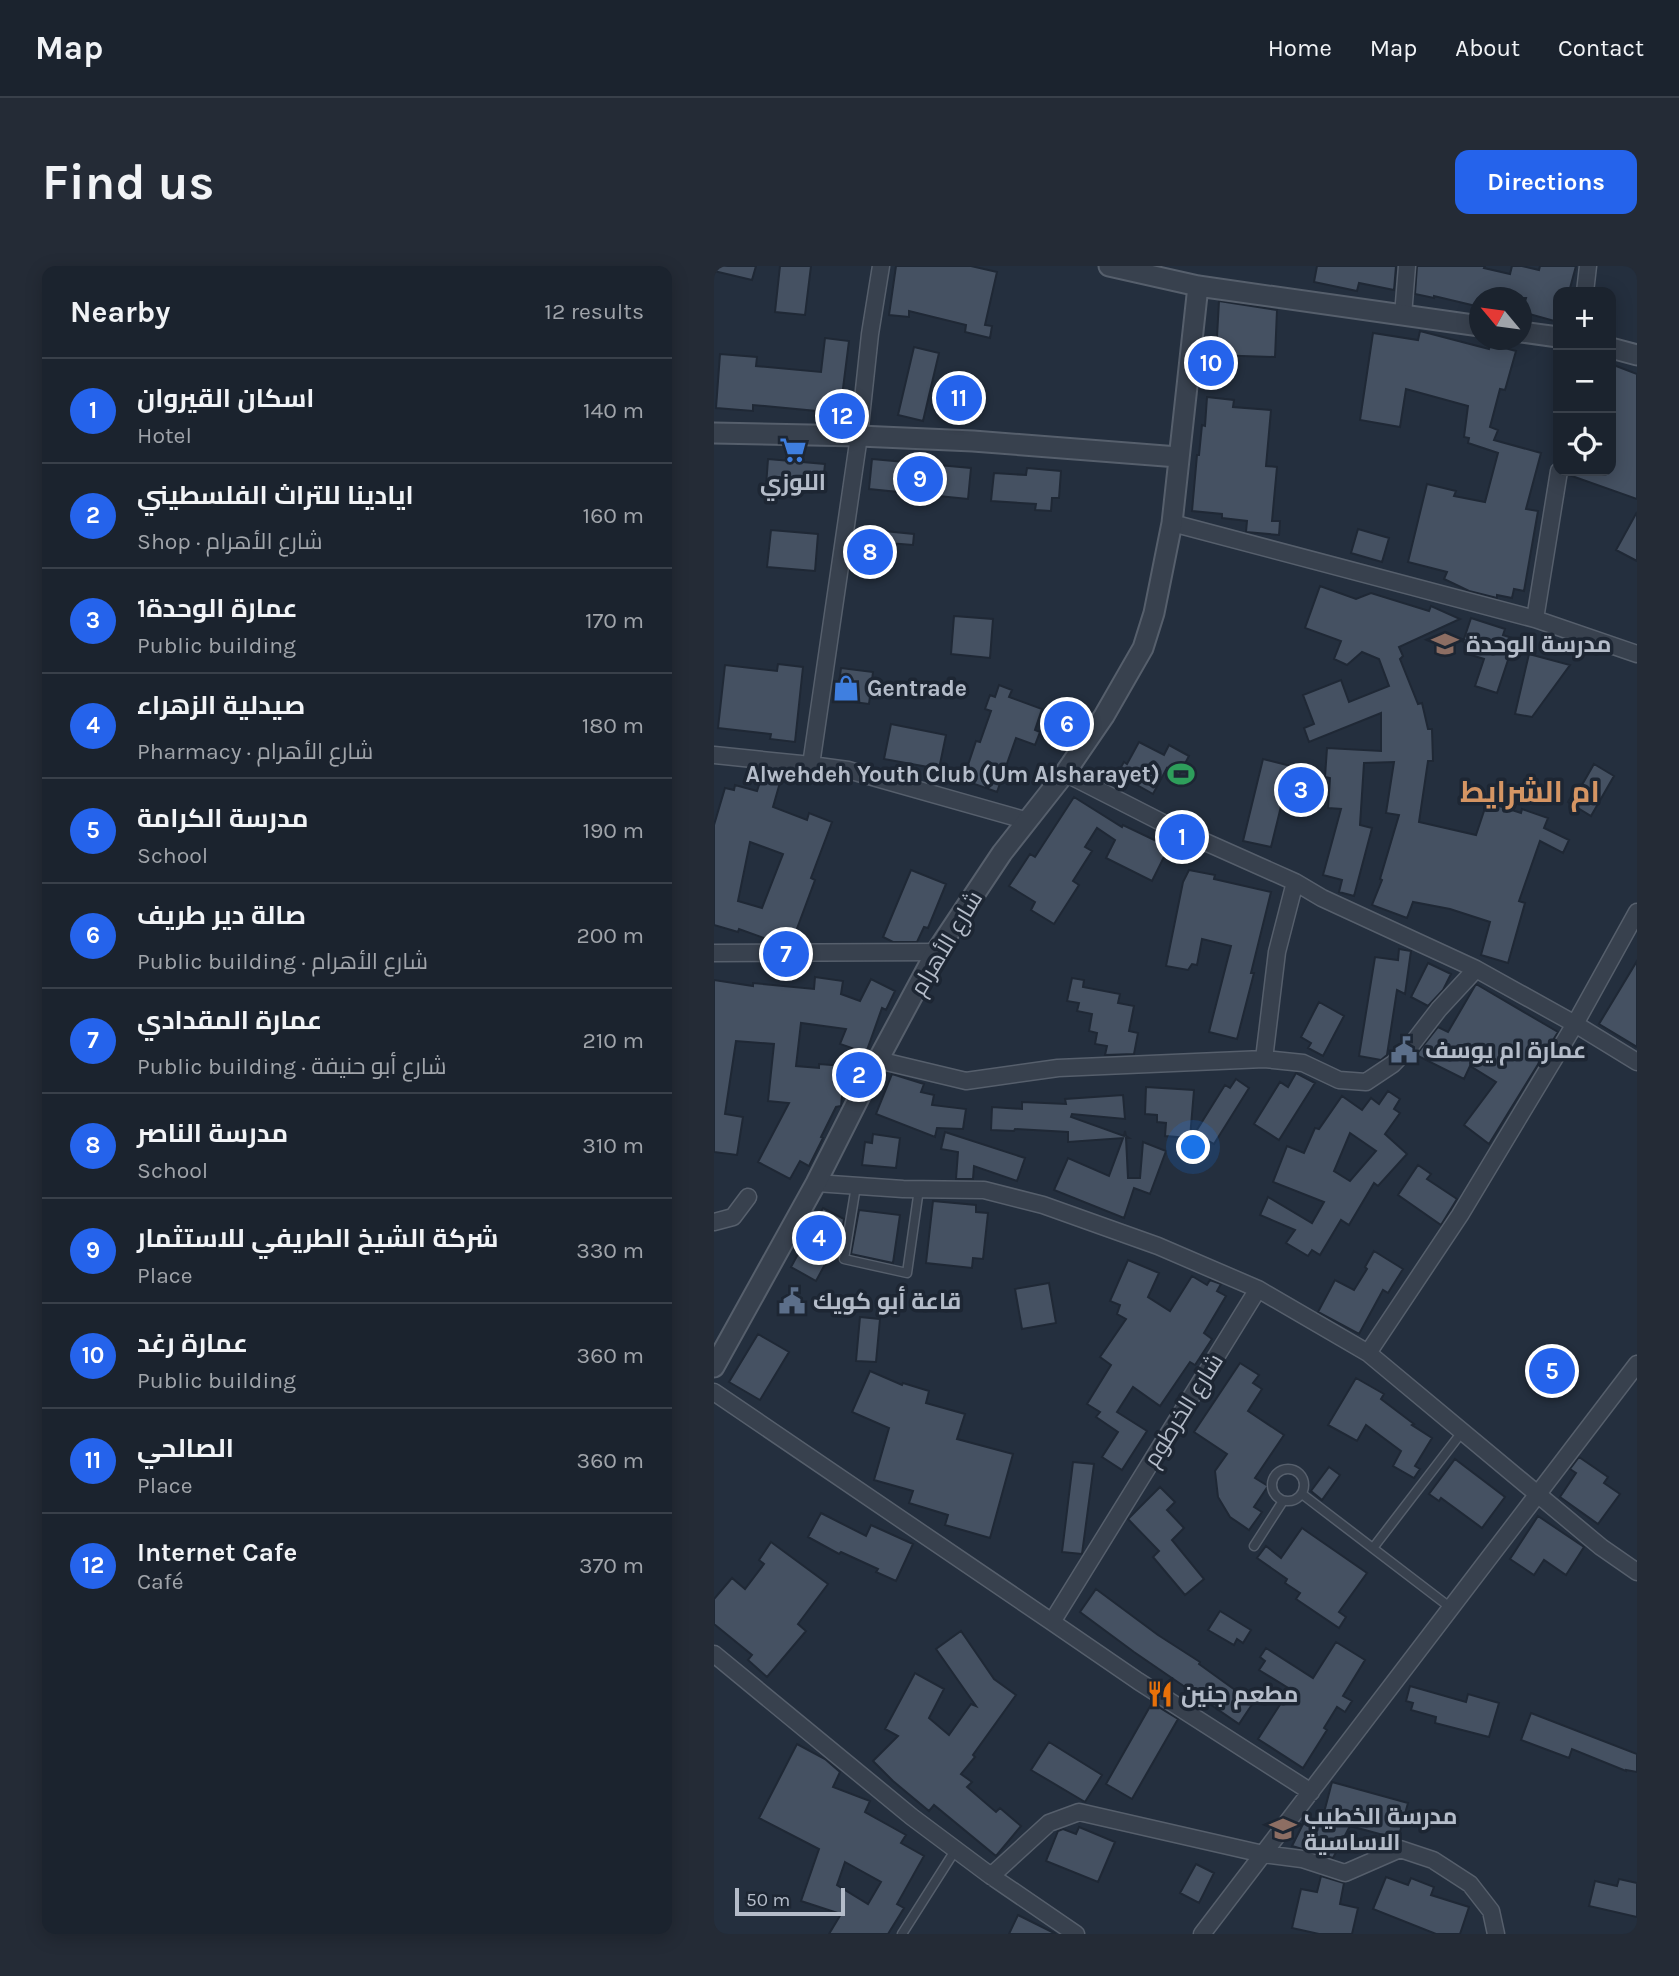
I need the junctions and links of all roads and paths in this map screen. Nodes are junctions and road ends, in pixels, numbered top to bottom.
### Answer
1 (881, 266) edge
2 (1109, 266) edge
3 (1407, 266) edge
4 (1588, 266) edge
5 (1198, 286) junction
6 (1586, 287) edge
7 (1402, 315) junction
8 (1469, 325) edge
9 (1532, 333) edge
10 (1553, 336) edge
11 (1616, 349) edge
12 (1637, 355) edge
13 (714, 433) edge
14 (859, 436) junction
15 (1178, 457) junction
16 (1558, 476) edge
17 (1172, 523) junction
18 (1535, 619) junction
19 (1637, 654) edge
20 (714, 755) edge
21 (811, 765) junction
22 (1065, 773) junction
23 (1028, 821) junction
24 (1295, 882) junction
25 (1637, 912) edge
26 (936, 952) junction
27 (714, 953) edge
28 (1476, 969) junction
29 (1575, 1024) junction
30 (1264, 1059) junction
31 (878, 1060) junction
32 (1637, 1062) edge
33 (816, 1183) junction
34 (856, 1186) junction
35 (919, 1189) junction
36 (748, 1197) dead end
37 (714, 1222) edge
38 (1258, 1289) junction
39 (1368, 1353) junction
40 (1637, 1364) edge
41 (714, 1367) edge
42 (714, 1392) edge
43 (1462, 1432) junction
44 (1302, 1494) junction
45 (1536, 1494) junction
46 (1283, 1501) junction
47 (1254, 1546) dead end
48 (1373, 1548) junction
49 (1637, 1572) edge
50 (1451, 1608) junction
51 (1052, 1622) junction
52 (714, 1654) edge
53 (1311, 1792) junction
54 (956, 1849) junction
55 (1263, 1854) junction
56 (991, 1876) junction
57 (902, 1934) edge
58 (1076, 1934) edge
59 (1202, 1934) edge
60 (1496, 1934) edge

1 - 14 street
2 - 5 street
3 - 7 street
4 - 6 street
5 - 7 street
5 - 15 street, شارع الأهرام
7 - 8 street
9 - 10 street
11 - 12 street
13 - 14 street
14 - 15 street
14 - 21 street
15 - 17 street, شارع الأهرام
16 - 18 street
17 - 18 street
17 - 22 street, شارع الأهرام
18 - 19 street
20 - 21 street
21 - 23 street
22 - 23 street, شارع الأهرام
22 - 24 street
23 - 26 street, شارع الأهرام
24 - 28 street
24 - 30 street
25 - 29 street
26 - 27 street
26 - 31 street, شارع الأهرام
28 - 29 street
28 - 30 street
29 - 32 street
29 - 39 street
30 - 31 street
31 - 33 street, شارع الأهرام
33 - 34 street
33 - 41 street, شارع الأهرام
34 - 35 street
34 - 35 lane
35 - 38 street
36 - 37 street
38 - 39 street
38 - 51 street, شارع الخرطوم
39 - 43 street
40 - 45 street
42 - 51 street
43 - 45 street
43 - 48 lane
44 - 46 lane
44 - 46 lane
44 - 48 lane
45 - 49 street
45 - 50 street
46 - 47 lane
48 - 50 lane
50 - 53 street
51 - 53 street
52 - 54 street
53 - 55 street
54 - 56 street
54 - 57 lane
55 - 56 street
55 - 59 street
55 - 60 street
56 - 58 street

